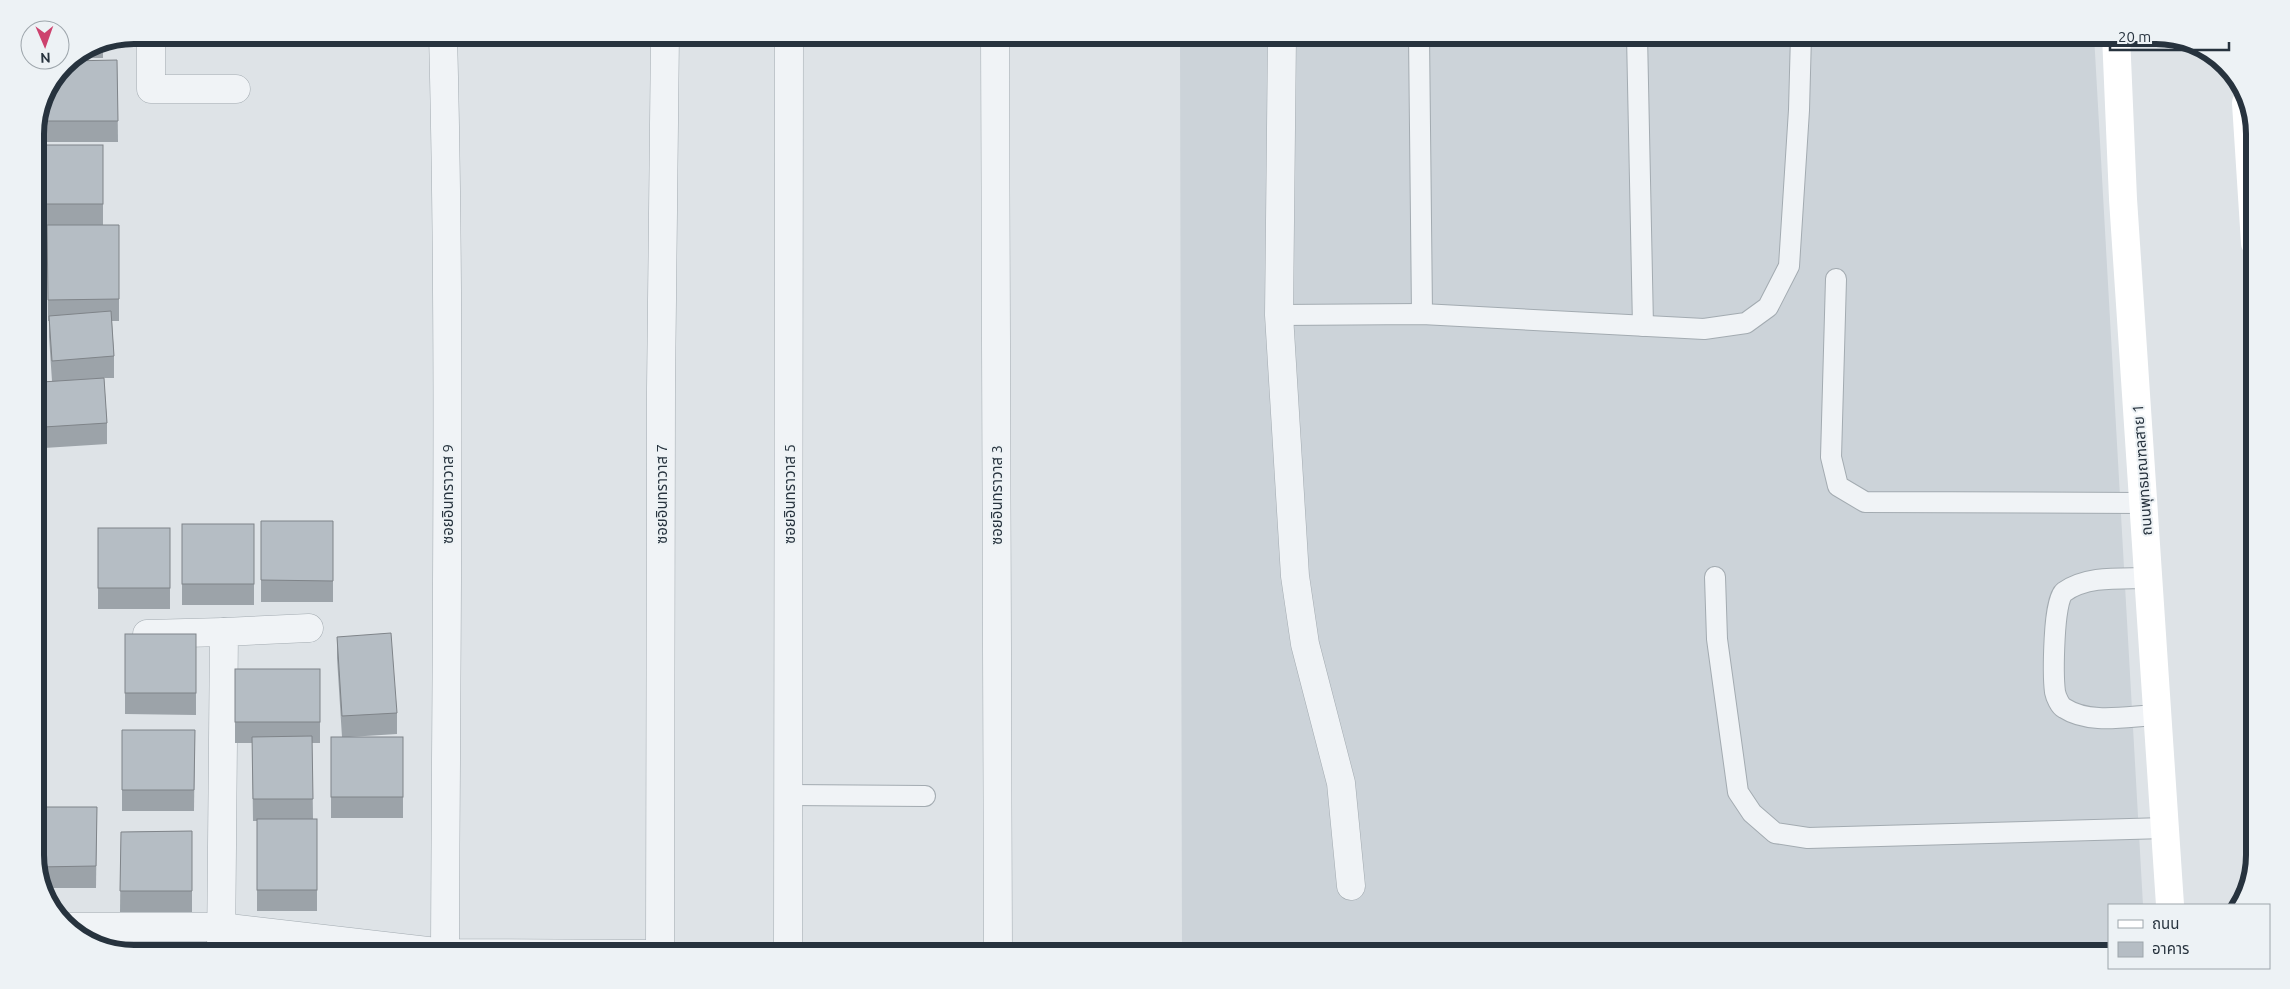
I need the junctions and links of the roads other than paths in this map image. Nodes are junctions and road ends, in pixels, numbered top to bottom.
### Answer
1 (151, 44) edge
2 (443, 44) edge
3 (665, 44) edge
4 (789, 44) edge
5 (995, 44) edge
6 (1282, 44) edge
7 (1419, 44) edge
8 (1637, 44) edge
9 (1801, 44) edge
10 (2116, 44) edge
11 (236, 89) dead end
12 (1836, 279) dead end
13 (1422, 314) junction
14 (1279, 315) junction
15 (1643, 326) junction
16 (2144, 502) junction
17 (1715, 577) dead end
18 (2149, 578) junction
19 (309, 628) dead end
20 (224, 632) junction
21 (147, 634) edge
22 (2157, 715) junction
23 (788, 795) junction
24 (925, 796) dead end
25 (2165, 828) junction
26 (1351, 886) dead end
27 (2170, 904) edge
28 (220, 926) junction
29 (79, 927) edge
30 (221, 945) edge
31 (378, 945) edge
32 (445, 945) edge
33 (660, 945) edge
34 (788, 945) edge
35 (998, 945) edge

1 - 11 street
2 - 32 street, ซอยอินทราวาส 9
3 - 33 street, ซอยอินทราวาส 7
4 - 23 street, ซอยอินทราวาส 5
5 - 35 street, ซอยอินทราวาส 3
6 - 14 street
7 - 13 lane
8 - 15 lane
9 - 15 lane
10 - 16 main road, ถนนพุทธมณฑลสาย 1
12 - 16 lane
13 - 14 lane
13 - 15 lane
14 - 26 street
16 - 18 main road, ถนนพุทธมณฑลสาย 1
17 - 25 lane
18 - 22 main road, ถนนพุทธมณฑลสาย 1
18 - 22 lane
19 - 20 street
20 - 21 street
20 - 28 street
22 - 25 main road, ถนนพุทธมณฑลสาย 1
23 - 24 lane
23 - 34 street, ซอยอินทราวาส 5
25 - 27 main road, ถนนพุทธมณฑลสาย 1
28 - 29 street
28 - 30 street
28 - 31 street

